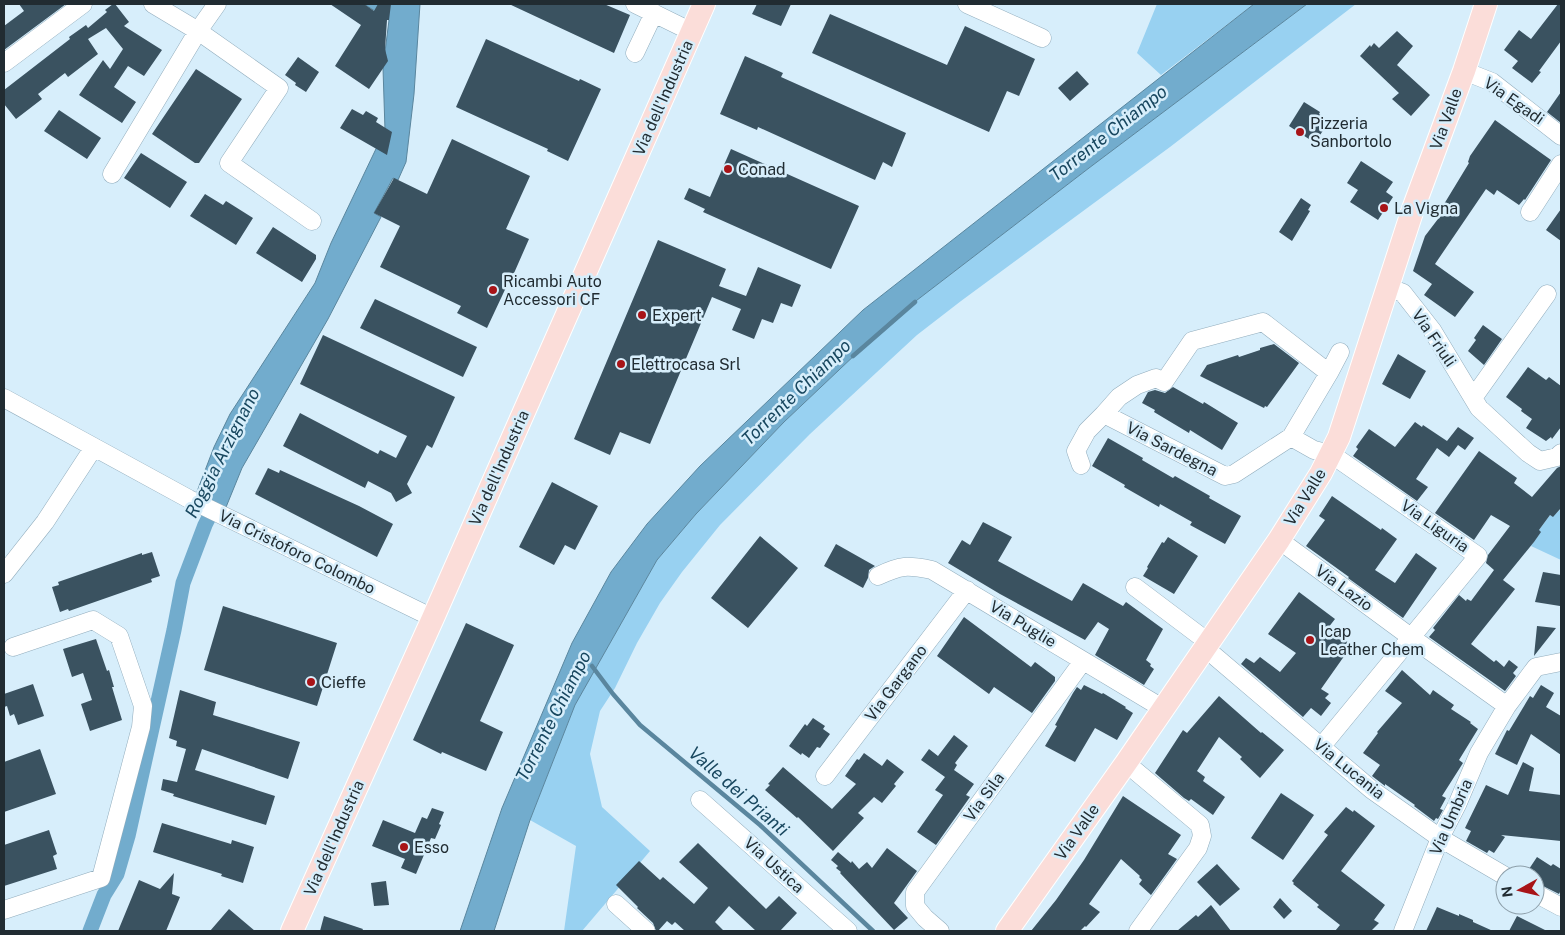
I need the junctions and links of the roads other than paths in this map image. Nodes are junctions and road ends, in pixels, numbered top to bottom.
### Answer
1 (83, 4) edge
2 (153, 4) edge
3 (218, 4) edge
4 (635, 4) edge
5 (704, 4) edge
6 (967, 4) edge
7 (1486, 4) edge
8 (654, 13) junction
9 (198, 31) junction
10 (692, 32) junction
11 (1042, 38) dead end
12 (635, 53) dead end
13 (4, 63) edge
14 (1464, 71) junction
15 (1561, 136) edge
16 (1561, 164) edge
17 (112, 174) dead end
18 (1530, 212) dead end
19 (312, 221) dead end
20 (1387, 287) junction
21 (1547, 294) dead end
22 (1340, 352) dead end
23 (1329, 373) junction
24 (4, 398) edge
25 (1473, 398) junction
26 (1104, 414) junction
27 (1290, 437) junction
28 (94, 446) junction
29 (1561, 453) edge
30 (1331, 454) junction
31 (1081, 465) dead end
32 (1278, 540) junction
33 (4, 574) edge
34 (878, 576) dead end
35 (1135, 587) dead end
36 (967, 590) junction
37 (433, 618) junction
38 (1412, 638) junction
39 (1206, 645) junction
40 (14, 647) dead end
41 (1083, 661) junction
42 (1561, 662) edge
43 (1507, 706) junction
44 (1162, 708) junction
45 (1321, 747) junction
46 (1126, 763) junction
47 (825, 776) dead end
48 (700, 800) dead end
49 (1440, 838) junction
50 (1495, 870) edge
51 (1545, 898) edge
52 (616, 904) dead end
53 (1561, 907) edge
54 (4, 910) edge
55 (292, 931) edge
56 (646, 931) edge
57 (848, 931) edge
58 (940, 931) edge
59 (1007, 931) edge
60 (1138, 931) edge
61 (1402, 931) edge

1 - 13 street
2 - 9 street
3 - 9 street
4 - 8 street
5 - 10 main road, Via dell'Industria
6 - 11 street
7 - 14 main road, Via Valle
8 - 10 street
8 - 12 street
9 - 17 street
9 - 19 street
10 - 37 main road, Via dell'Industria
14 - 15 street, Via Egadi
14 - 20 main road, Via Valle
16 - 18 street
20 - 25 street, Via Friuli
20 - 30 main road, Via Valle
21 - 25 street
22 - 23 street, Via Sardegna
23 - 26 street, Via Sardegna
23 - 27 street, Via Sardegna
24 - 28 street, Via Cristoforo Colombo
25 - 29 street, Via Friuli
26 - 27 street, Via Sardegna
26 - 31 street, Via Sardegna
27 - 30 street
28 - 33 street
28 - 37 street, Via Cristoforo Colombo
30 - 32 main road, Via Valle
30 - 38 street, Via Liguria
32 - 38 street, Via Lazio
32 - 39 main road, Via Valle
34 - 36 street, Via Puglie
35 - 39 street, Via Lucania
36 - 41 street, Via Puglie
36 - 47 street, Via Gargano
37 - 55 main road, Via dell'Industria
38 - 43 street, Via Lazio
38 - 45 street
39 - 44 main road, Via Valle
39 - 45 street, Via Lucania
40 - 54 street
41 - 44 street, Via Puglie
41 - 58 street, Via Sila
42 - 43 street, Via Umbria
43 - 49 street, Via Umbria
44 - 46 main road, Via Valle
45 - 49 street, Via Lucania
46 - 59 main road, Via Valle
46 - 60 street
48 - 57 street, Via Ustica
49 - 50 street, Via Lucania
49 - 61 street, Via Umbria
51 - 53 street
52 - 56 street

